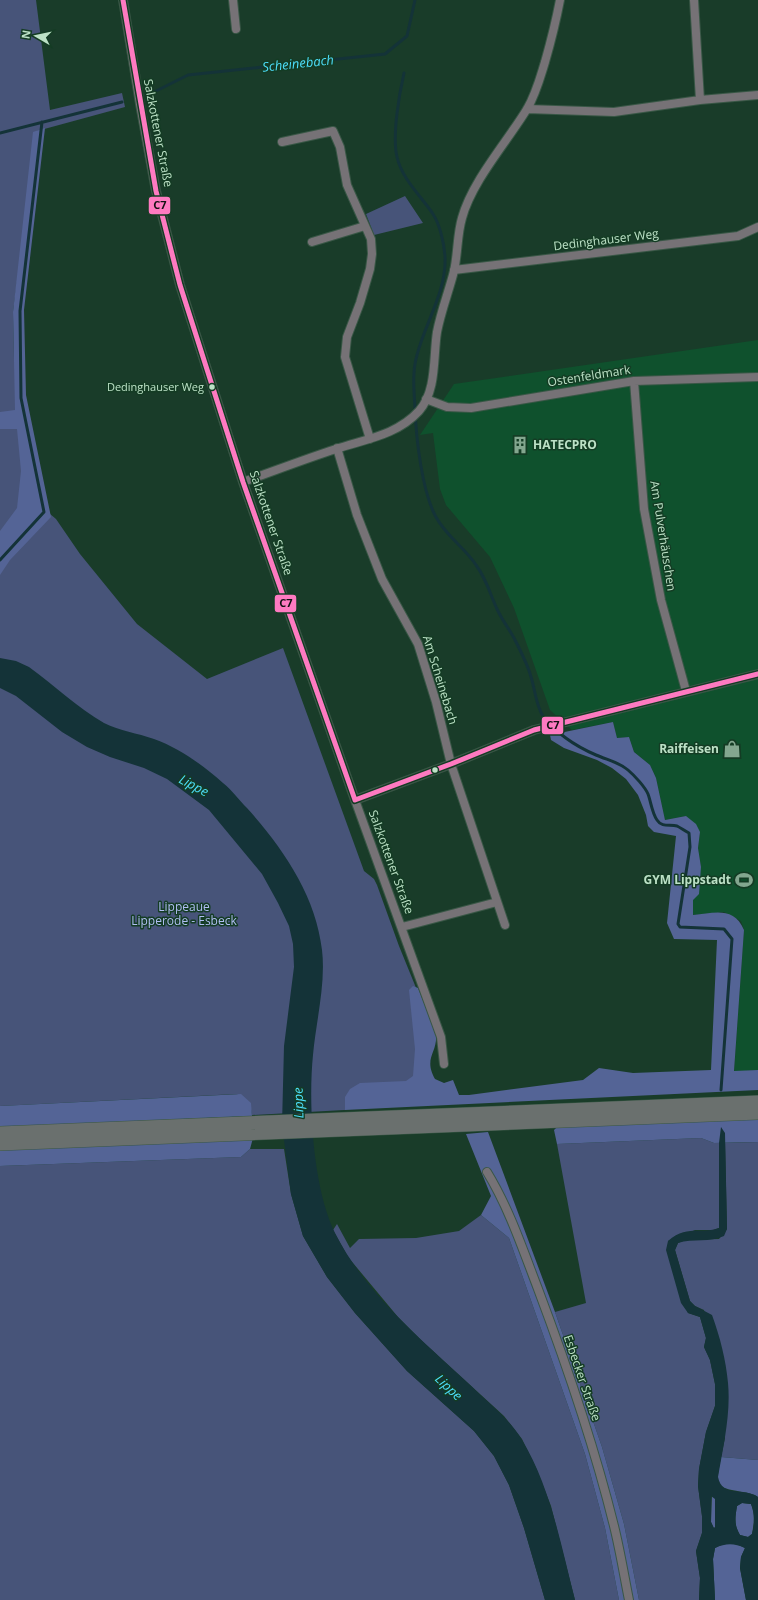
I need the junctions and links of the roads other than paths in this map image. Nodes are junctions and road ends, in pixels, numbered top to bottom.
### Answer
1 (123, 0) edge
2 (236, 0) edge
3 (560, 0) edge
4 (694, 0) edge
5 (236, 29) dead end
6 (758, 95) edge
7 (700, 100) junction
8 (527, 109) junction
9 (282, 142) dead end
10 (365, 226) junction
11 (758, 227) edge
12 (312, 242) dead end
13 (454, 270) junction
14 (758, 377) edge
15 (634, 381) junction
16 (426, 399) junction
17 (370, 439) junction
18 (337, 448) junction
19 (243, 482) junction
20 (758, 674) edge
21 (686, 691) junction
22 (451, 764) junction
23 (355, 800) junction
24 (497, 902) junction
25 (505, 925) dead end
26 (402, 927) junction
27 (444, 1064) dead end
28 (758, 1102) edge
29 (758, 1113) edge
30 (370, 1123) junction
31 (1, 1139) edge
32 (487, 1172) dead end
33 (629, 1600) edge

1 - 19 street, Salzkottener Straße
2 - 5 street
3 - 8 street
4 - 7 street
6 - 7 street
7 - 8 street
8 - 13 street
9 - 10 street
10 - 12 street
10 - 17 street
11 - 13 street, Dedinghauser Weg
13 - 16 street
14 - 15 street, Ostenfeldmark
15 - 16 street, Ostenfeldmark
15 - 21 street, Am Pulverhäuschen
16 - 17 street
17 - 18 street
18 - 19 street
18 - 22 street, Am Scheinebach
19 - 23 street, Salzkottener Straße
20 - 21 street
21 - 22 street
22 - 23 street
22 - 24 street, Am Scheinebach
23 - 26 street, Salzkottener Straße
24 - 25 street, Am Scheinebach
24 - 26 street
26 - 27 street, Salzkottener Straße
28 - 30 highway
29 - 30 highway
30 - 31 highway
32 - 33 street, Esbecker Straße

